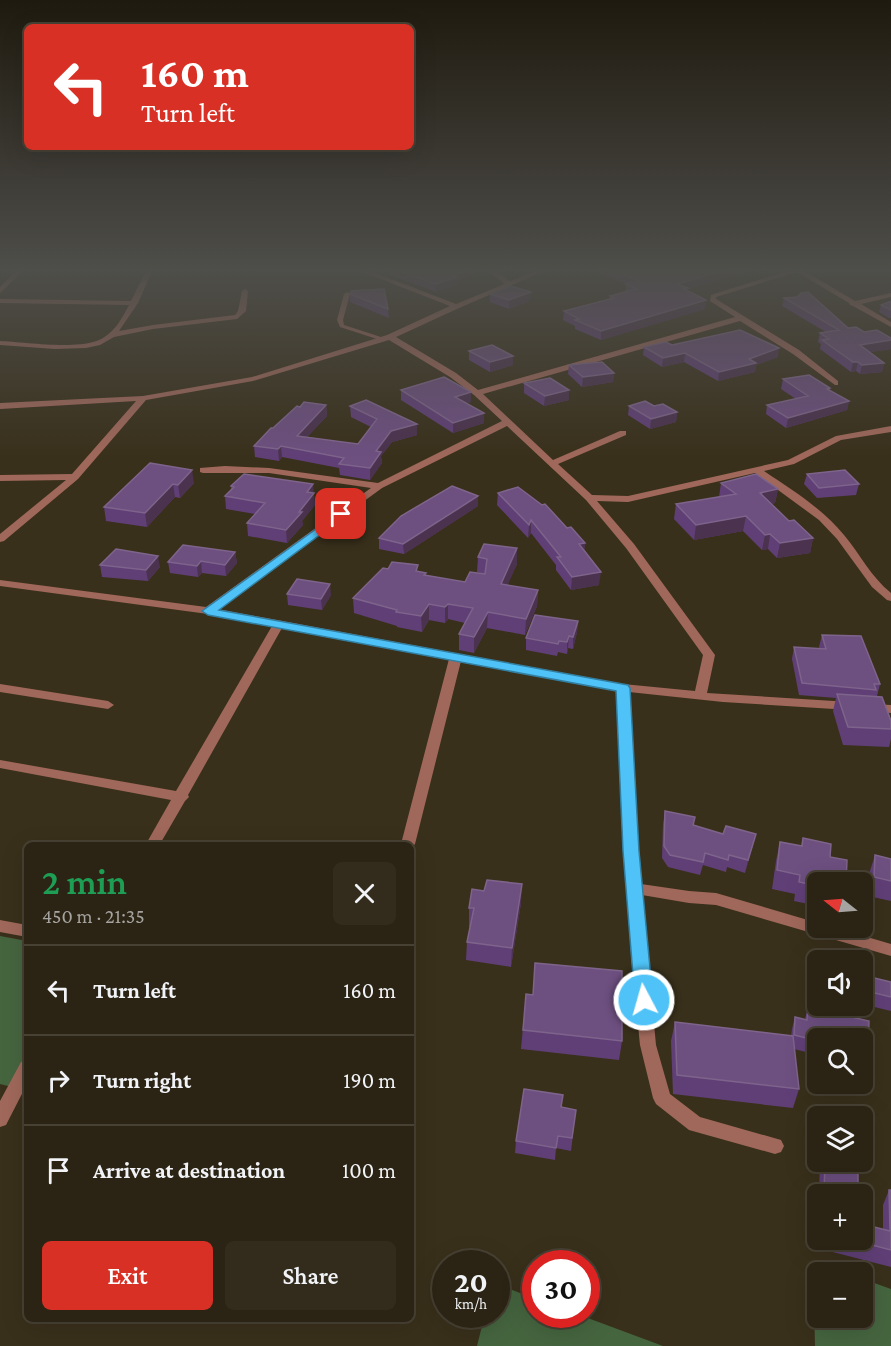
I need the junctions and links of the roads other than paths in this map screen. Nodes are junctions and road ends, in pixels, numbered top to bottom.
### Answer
1 (114, 332) edge
2 (128, 332) edge
3 (363, 332) edge
4 (400, 332) edge
5 (692, 332) edge
6 (763, 332) edge
7 (112, 335) junction
8 (386, 338) junction
9 (0, 344) edge
10 (835, 384) dead end
11 (477, 393) junction
12 (143, 398) junction
13 (0, 406) edge
14 (508, 422) junction
15 (891, 429) edge
16 (623, 433) dead end
17 (553, 463) junction
18 (202, 470) dead end
19 (757, 470) junction
20 (75, 477) junction
21 (0, 478) edge
22 (380, 486) junction
23 (589, 498) junction
24 (0, 539) edge
25 (0, 583) edge
26 (891, 598) edge
27 (208, 611) junction
28 (279, 624) junction
29 (456, 657) junction
30 (0, 688) edge
31 (623, 688) junction
32 (700, 696) junction
33 (108, 705) dead end
34 (891, 709) edge
35 (0, 764) edge
36 (182, 797) junction
37 (154, 842) edge
38 (409, 842) edge
39 (634, 888) junction
40 (0, 926) edge
41 (24, 931) edge
42 (891, 950) edge
43 (24, 1073) edge
44 (0, 1119) edge
45 (775, 1146) dead end

1 - 7 street
2 - 7 street
3 - 8 lane
4 - 8 street
5 - 11 street
6 - 10 street
7 - 9 street
8 - 11 street
8 - 12 street
11 - 14 street
12 - 13 street
12 - 20 street
14 - 17 street
14 - 22 street
15 - 19 street
16 - 17 street
17 - 23 street
18 - 22 street
19 - 23 street
19 - 26 street
20 - 21 street
20 - 24 street
22 - 27 street
23 - 32 street
25 - 27 street
27 - 28 street
28 - 29 street
28 - 36 street
29 - 31 street
29 - 38 street
30 - 33 street
31 - 32 street
31 - 39 street
32 - 34 street
35 - 36 street
36 - 37 street
39 - 42 street
39 - 45 street
40 - 41 street
43 - 44 street

